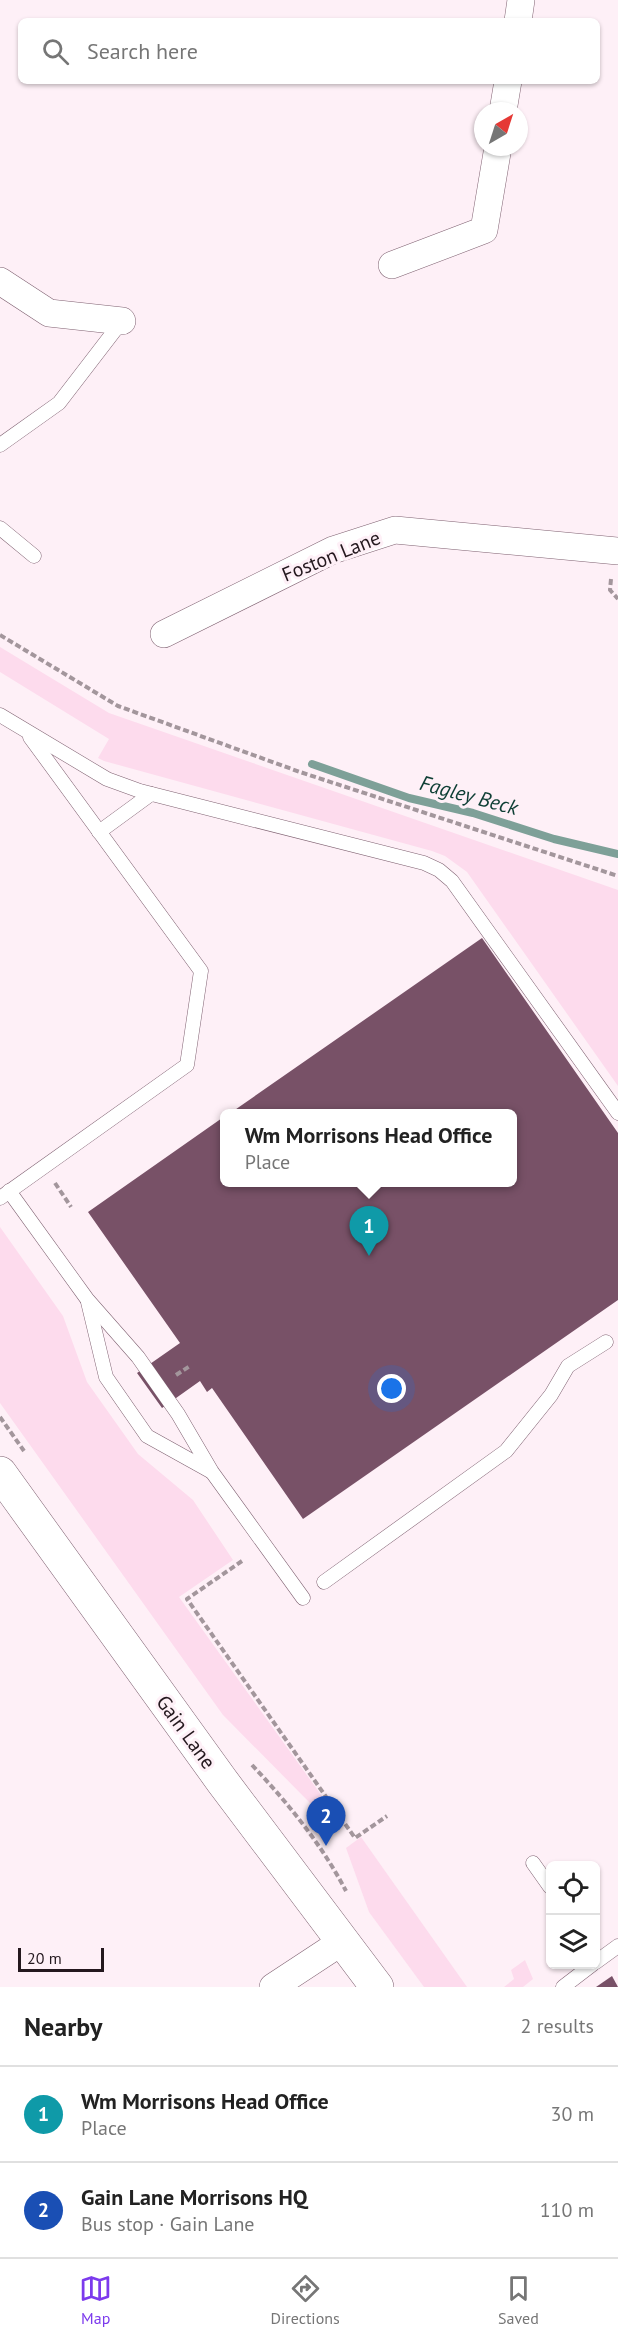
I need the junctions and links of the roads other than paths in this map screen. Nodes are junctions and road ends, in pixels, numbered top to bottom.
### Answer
1 (521, 0) edge
2 (518, 18) edge
3 (508, 84) edge
4 (504, 102) edge
5 (496, 156) edge
6 (392, 265) dead end
7 (0, 281) edge
8 (122, 321) joint
9 (0, 445) edge
10 (0, 528) edge
11 (618, 551) edge
12 (34, 556) dead end
13 (164, 634) dead end
14 (0, 715) edge
15 (26, 730) junction
16 (151, 794) junction
17 (99, 832) junction
18 (618, 1113) edge
19 (5, 1195) edge
20 (87, 1299) junction
21 (606, 1342) dead end
22 (212, 1472) junction
23 (0, 1473) edge
24 (324, 1582) dead end
25 (303, 1598) dead end
26 (533, 1863) dead end
27 (546, 1881) edge
28 (343, 1941) junction
29 (618, 1946) edge
30 (600, 1956) edge
31 (583, 1969) edge
32 (273, 1987) edge
33 (376, 1987) edge
34 (563, 1987) edge

1 - 2 street
3 - 4 street
5 - 6 street
7 - 8 street
8 - 9 lane
10 - 12 lane
11 - 13 street, Foston Lane
14 - 15 lane
15 - 16 lane
15 - 17 lane
16 - 17 lane
16 - 18 lane
17 - 19 lane
19 - 20 lane
20 - 22 lane
20 - 22 lane
21 - 24 lane
22 - 25 lane
23 - 28 street, Gain Lane
26 - 27 lane
28 - 32 street
28 - 33 street, Gain Lane
29 - 30 lane
31 - 34 lane

